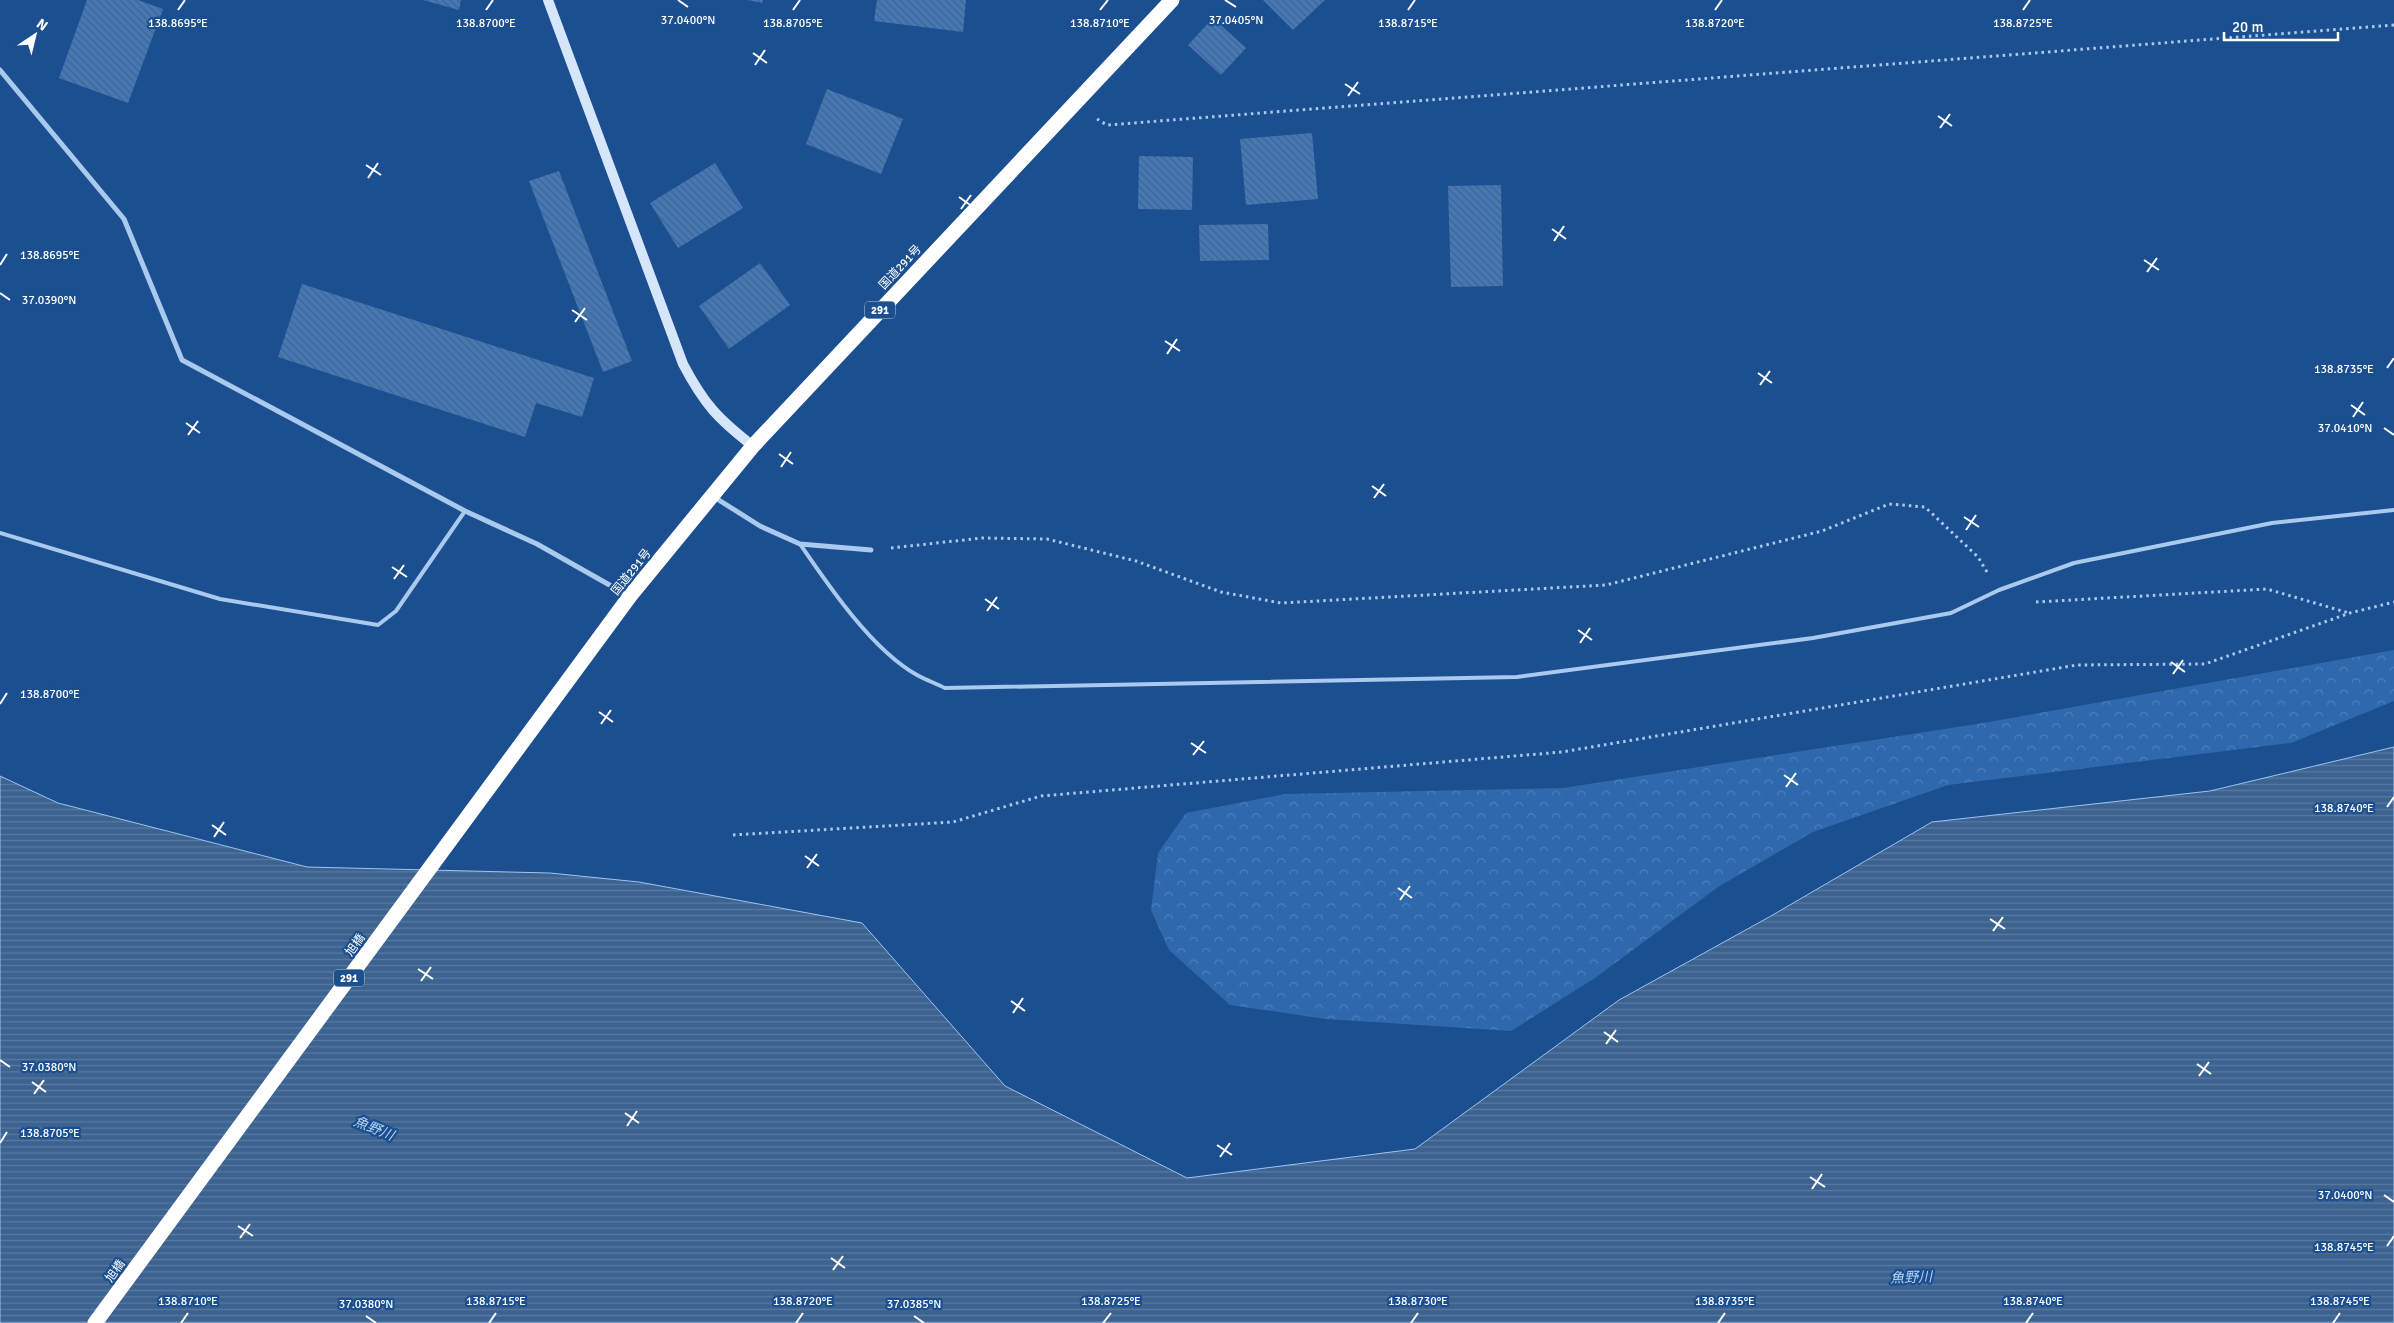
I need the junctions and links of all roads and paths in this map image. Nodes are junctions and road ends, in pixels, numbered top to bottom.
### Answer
1 (548, 0) edge
2 (1172, 0) edge
3 (2394, 24) edge
4 (0, 70) edge
5 (1073, 105) junction
6 (753, 446) junction
7 (713, 497) junction
8 (2394, 510) edge
9 (465, 511) junction
10 (0, 533) edge
11 (800, 544) junction
12 (871, 550) joint
13 (1999, 590) junction
14 (630, 596) junction
15 (2394, 602) edge
16 (2350, 613) junction
17 (603, 633) joint
18 (733, 835) dead end
19 (96, 1323) edge

1 - 6 street
2 - 5 highway, 国道291号 / 291
3 - 5 path
4 - 9 street
5 - 6 highway, 国道291号 / 291
6 - 7 highway, 国道291号 / 291
7 - 11 street
7 - 14 highway, 国道291号 / 291
8 - 13 lane
9 - 10 lane
9 - 14 street
11 - 12 street
11 - 13 lane
12 - 13 path
13 - 16 path
14 - 17 highway, 国道291号 / 291
15 - 16 path
16 - 18 path
17 - 19 highway, 旭橋 / 291

